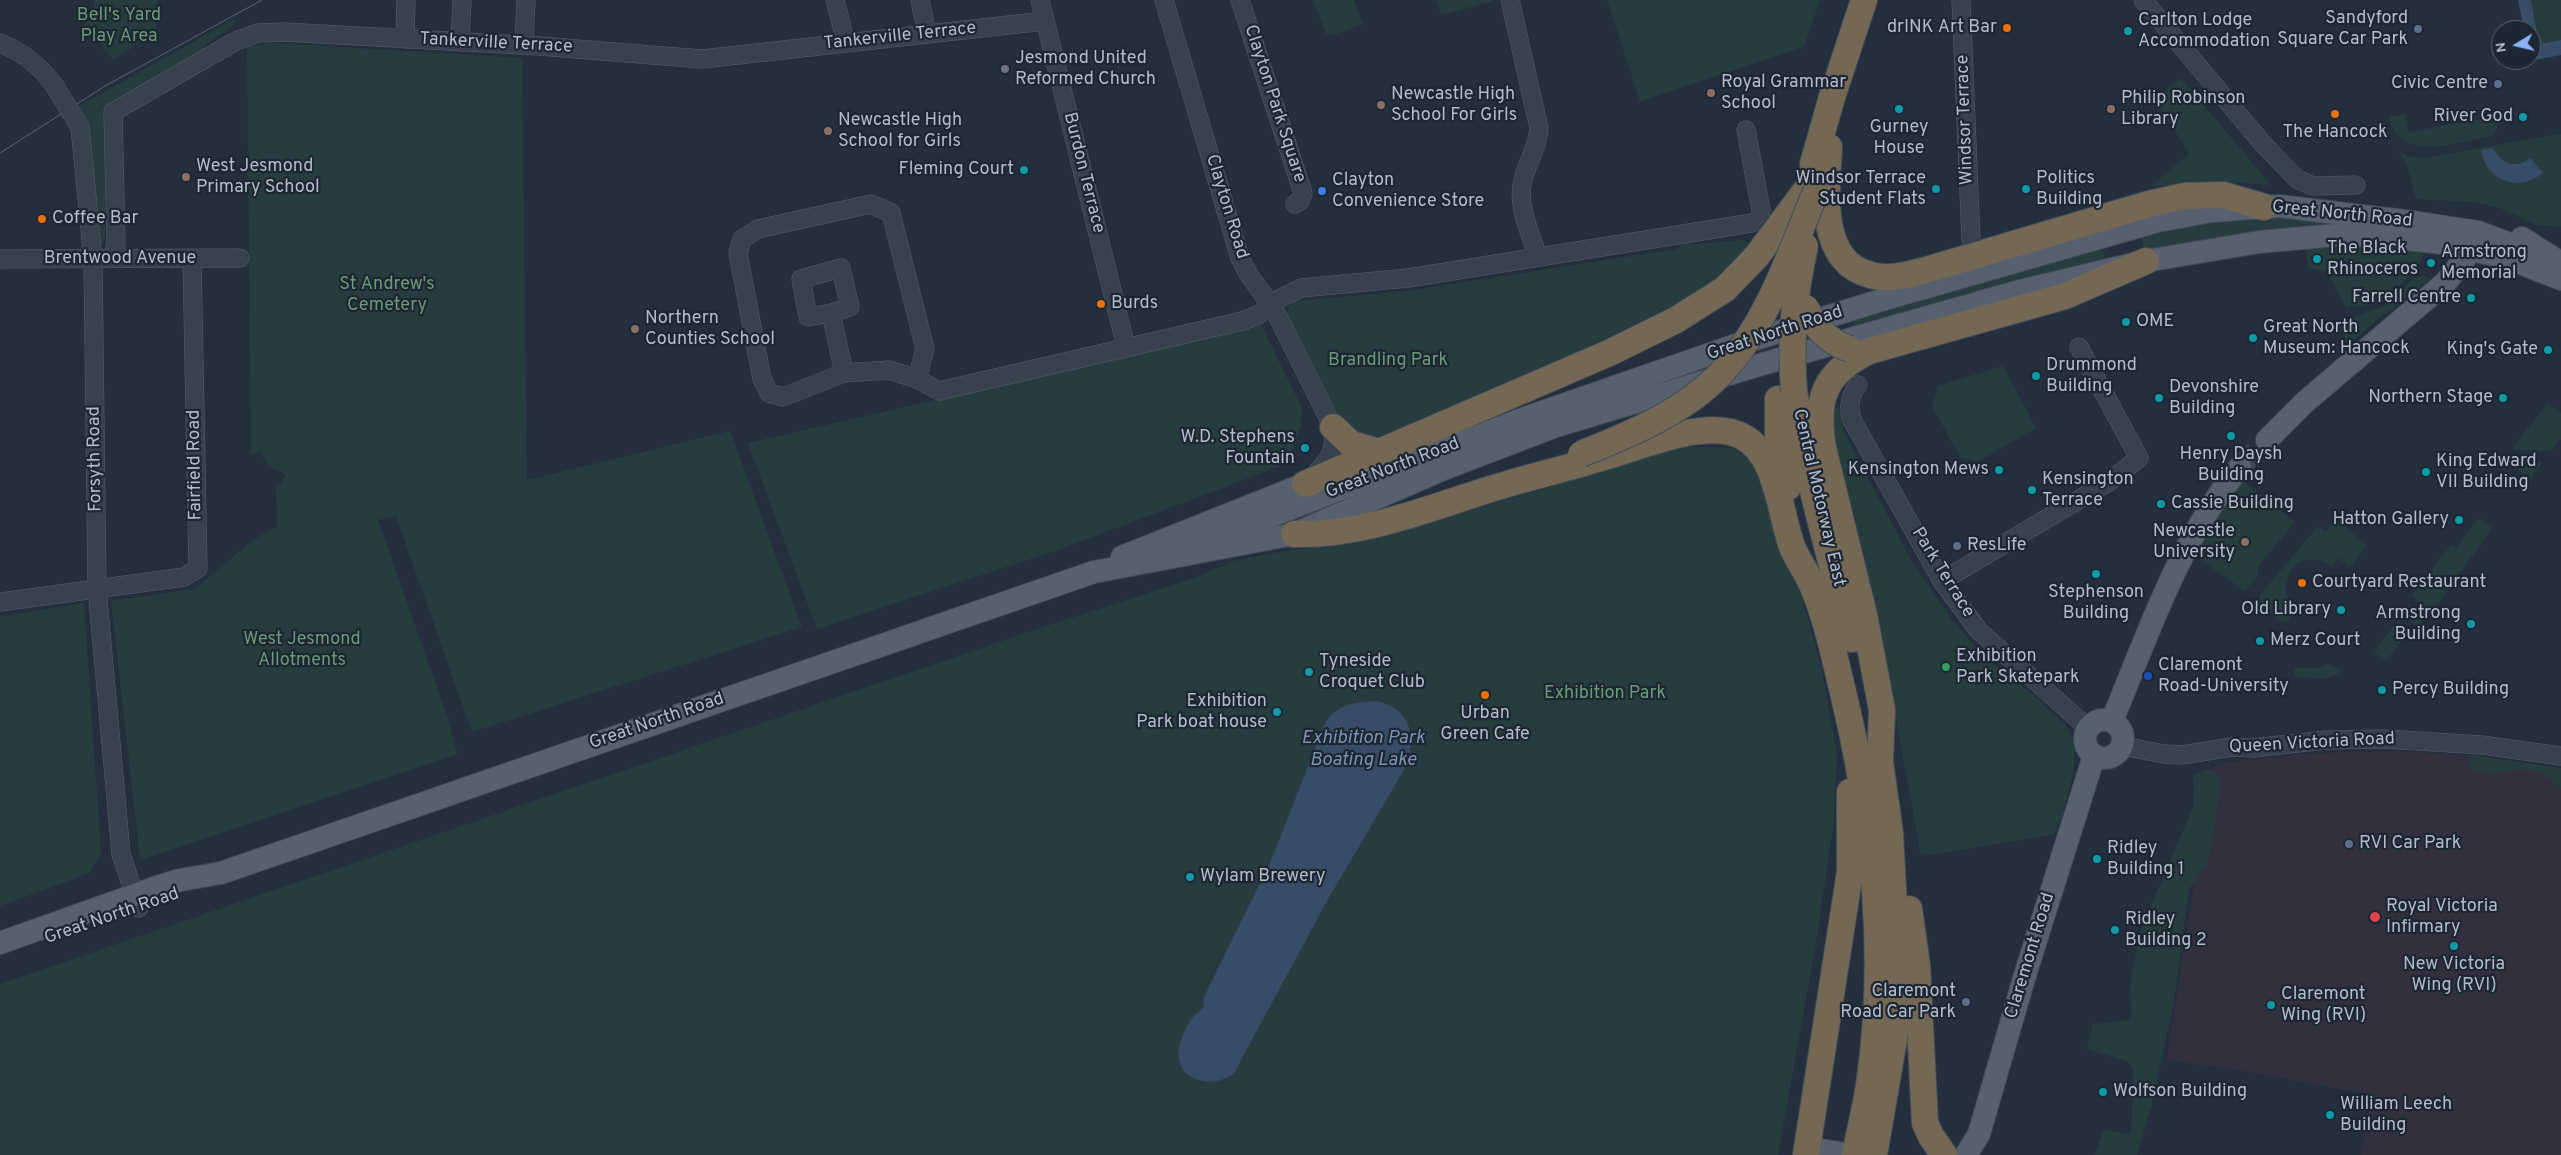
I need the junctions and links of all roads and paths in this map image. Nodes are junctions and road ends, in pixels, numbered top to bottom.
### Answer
1 (406, 0) edge
2 (462, 0) edge
3 (526, 0) edge
4 (835, 0) edge
5 (920, 0) edge
6 (1040, 0) edge
7 (1164, 0) edge
8 (1240, 0) edge
9 (1510, 0) edge
10 (1864, 0) edge
11 (1875, 0) edge
12 (1961, 0) edge
13 (2143, 0) edge
14 (1045, 21) junction
15 (927, 34) junction
16 (405, 39) junction
17 (460, 42) junction
18 (0, 43) edge
19 (846, 43) junction
20 (524, 45) junction
21 (1746, 130) dead end
22 (1829, 147) junction
23 (2356, 185) dead end
24 (1812, 189) junction
25 (1295, 204) dead end
26 (2264, 207) junction
27 (2412, 222) junction
28 (1795, 235) junction
29 (1972, 240) dead end
30 (2474, 241) junction
31 (1538, 257) junction
32 (113, 258) junction
33 (192, 258) junction
34 (240, 258) dead end
35 (0, 259) edge
36 (93, 259) junction
37 (2146, 261) junction
38 (2561, 263) edge
39 (2561, 279) edge
40 (1270, 305) junction
41 (831, 313) dead end
42 (1126, 347) junction
43 (2079, 347) dead end
44 (1860, 350) junction
45 (844, 373) junction
46 (917, 379) junction
47 (1858, 385) dead end
48 (1786, 395) junction
49 (1553, 417) junction
50 (1528, 426) junction
51 (1333, 427) junction
52 (2267, 440) tunnel mouth
53 (1379, 452) junction
54 (2240, 467) tunnel mouth
55 (1550, 470) junction
56 (1305, 484) junction
57 (1294, 534) junction
58 (1119, 558) junction
59 (1094, 572) junction
60 (1942, 580) junction
61 (1813, 587) junction
62 (97, 588) junction
63 (0, 602) edge
64 (1858, 672) junction
65 (1867, 715) junction
66 (2112, 721) junction
67 (2088, 728) junction
68 (2122, 746) junction
69 (2094, 756) junction
70 (2561, 756) edge
71 (1890, 833) junction
72 (136, 901) junction
73 (0, 943) edge
74 (0, 955) edge
75 (1812, 1151) edge
76 (1853, 1155) edge
77 (1874, 1155) edge
78 (1944, 1155) edge
79 (1966, 1155) edge

1 - 16 street
2 - 17 street
3 - 20 street
4 - 19 street
5 - 15 street
6 - 14 street, Burdon Terrace
7 - 40 street, Clayton Road
8 - 25 street, Clayton Park Square
9 - 31 street
10 - 24 highway, Central Motorway East
11 - 22 highway, Central Motorway East
12 - 29 street, Windsor Terrace
13 - 23 street
14 - 15 street, Tankerville Terrace
14 - 42 street, Burdon Terrace
15 - 19 street, Tankerville Terrace
16 - 17 street, Tankerville Terrace
16 - 32 street, Tankerville Terrace
17 - 20 street, Tankerville Terrace
18 - 36 street, Forsyth Road, bridge
19 - 20 street, Tankerville Terrace
21 - 31 street
22 - 24 highway, Central Motorway East
22 - 26 highway
24 - 28 highway, Central Motorway East
24 - 48 highway, Central Motorway East, bridge
24 - 53 highway
24 - 55 highway, bridge
26 - 27 main road, Great North Road
26 - 49 main road, Great North Road
27 - 30 main road, Great North Road
27 - 38 main road
28 - 44 highway, bridge
28 - 48 highway, Central Motorway East
30 - 37 main road, Great North Road
30 - 38 main road
30 - 39 main road
30 - 52 main road
31 - 40 street
32 - 33 street, Brentwood Avenue
32 - 36 street, Brentwood Avenue
33 - 34 street, Brentwood Avenue
33 - 62 street, Fairfield Road
35 - 36 street, Brentwood Avenue
36 - 62 street, Forsyth Road
37 - 44 highway
37 - 49 main road, Great North Road
40 - 42 street
40 - 51 street, Clayton Road
41 - 45 street
42 - 46 street
43 - 60 street
44 - 64 highway
45 - 46 street
45 - 46 street
47 - 60 street, Park Terrace
48 - 61 highway, Central Motorway East
48 - 64 highway, Central Motorway East
49 - 50 main road, Great North Road
50 - 57 main road, Great North Road
50 - 58 main road, Great North Road
51 - 53 highway
51 - 56 street
53 - 56 highway
54 - 66 main road
55 - 57 highway
55 - 61 highway
56 - 58 main road
57 - 59 main road, Great North Road
58 - 59 main road, Great North Road
59 - 72 main road, Great North Road
60 - 67 street, Park Terrace
61 - 64 highway
62 - 63 street
62 - 72 street, Forsyth Road
64 - 65 highway
64 - 65 highway
65 - 71 highway
65 - 75 highway
65 - 76 highway
66 - 67 main road
66 - 68 main road
67 - 69 main road
68 - 69 main road
68 - 70 street, Queen Victoria Road
69 - 79 main road, Claremont Road
71 - 77 highway
71 - 78 highway
72 - 73 main road, Great North Road
72 - 74 main road, Great North Road
75 - 76 main road

